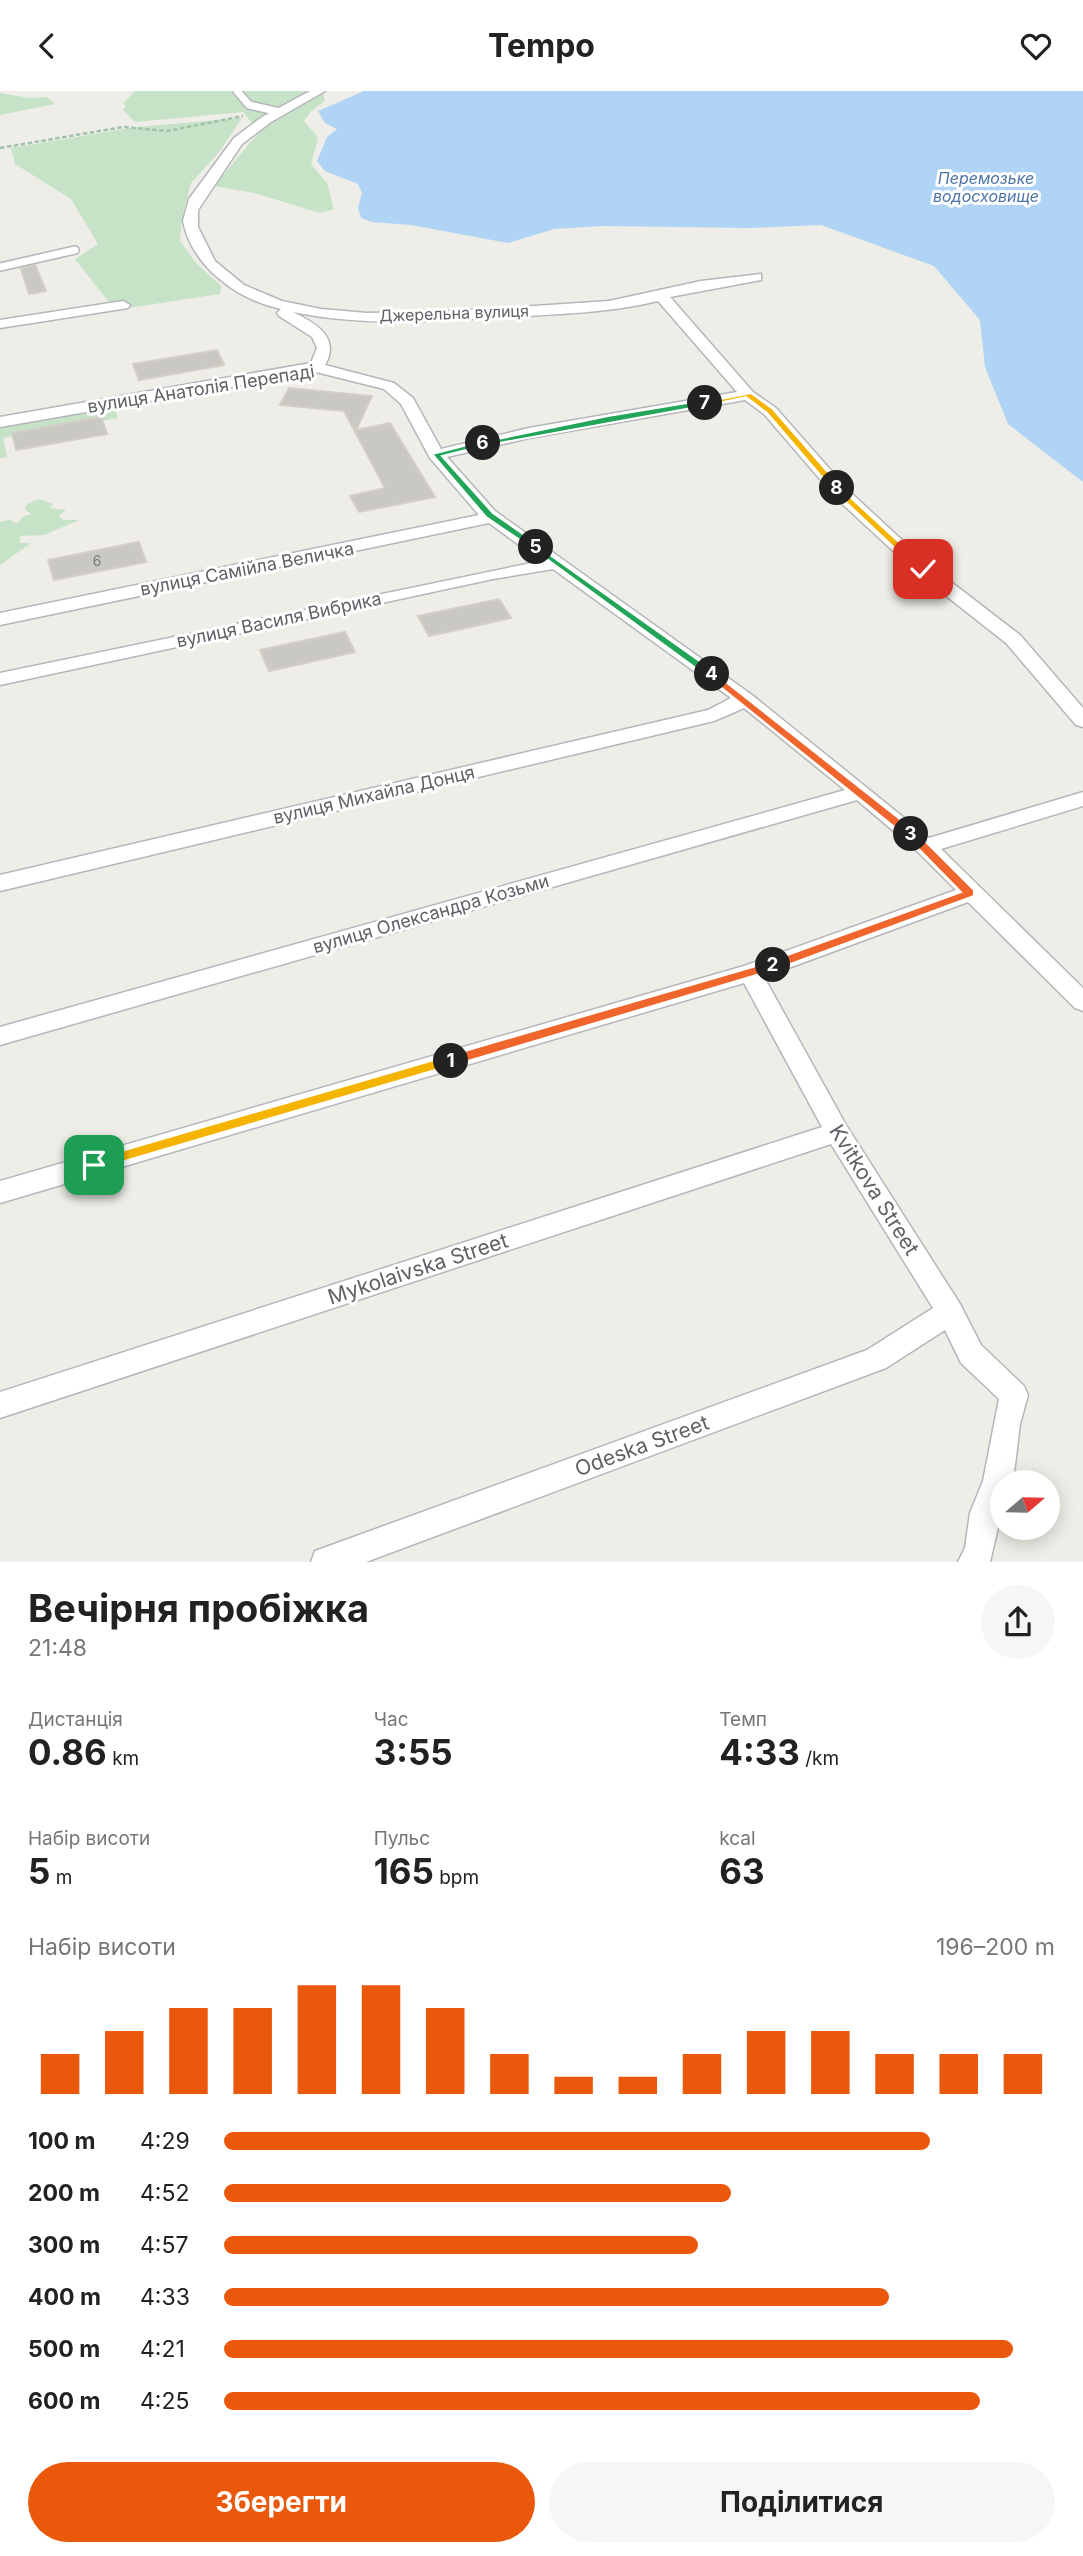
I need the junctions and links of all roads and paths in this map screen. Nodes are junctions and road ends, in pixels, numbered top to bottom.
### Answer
1 (237, 91) edge
2 (318, 91) edge
3 (277, 111) junction
4 (0, 148) edge
5 (75, 250) dead end
6 (0, 267) edge
7 (756, 277) dead end
8 (247, 291) junction
9 (661, 296) junction
10 (123, 305) dead end
11 (0, 324) edge
12 (316, 367) junction
13 (748, 395) junction
14 (0, 422) edge
15 (436, 454) junction
16 (493, 517) junction
17 (559, 563) junction
18 (0, 618) edge
19 (0, 679) edge
20 (745, 699) junction
21 (1083, 721) edge
22 (861, 792) junction
23 (1083, 799) edge
24 (925, 846) junction
25 (0, 883) edge
26 (970, 893) junction
27 (750, 974) junction
28 (1083, 1002) edge
29 (0, 1035) edge
30 (837, 1132) junction
31 (0, 1192) edge
32 (950, 1312) junction
33 (0, 1405) edge
34 (326, 1562) edge
35 (973, 1562) edge

1 - 3 lane
2 - 3 street
3 - 4 path
3 - 8 street, Джерельна вулиця
5 - 6 lane
7 - 9 street, Джерельна вулиця
8 - 9 street, Джерельна вулиця
8 - 12 street
9 - 13 street
10 - 11 street
12 - 14 street, вулиця Анатолія Перепаді
12 - 15 street, вулиця Анатолія Перепаді
13 - 15 street
13 - 21 street
15 - 16 street, вулиця Анатолія Перепаді
16 - 17 street, вулиця Анатолія Перепаді
16 - 18 street, вулиця Самійла Величка
17 - 19 street, вулиця Василя Вибрика
17 - 20 street, вулиця Анатолія Перепаді
20 - 22 street, вулиця Анатолія Перепаді
20 - 25 street, вулиця Михайла Донця
22 - 24 street, вулиця Анатолія Перепаді
22 - 29 street, вулиця Олександра Козьми
23 - 24 street
24 - 26 street, вулиця Анатолія Перепаді
26 - 27 street
26 - 28 street, вулиця Анатолія Перепаді
27 - 30 street, Kvitkova Street
27 - 31 street
30 - 32 street, Kvitkova Street
30 - 33 street, Mykolaivska Street
32 - 34 street, Odeska Street
32 - 35 street, Kvitkova Street

